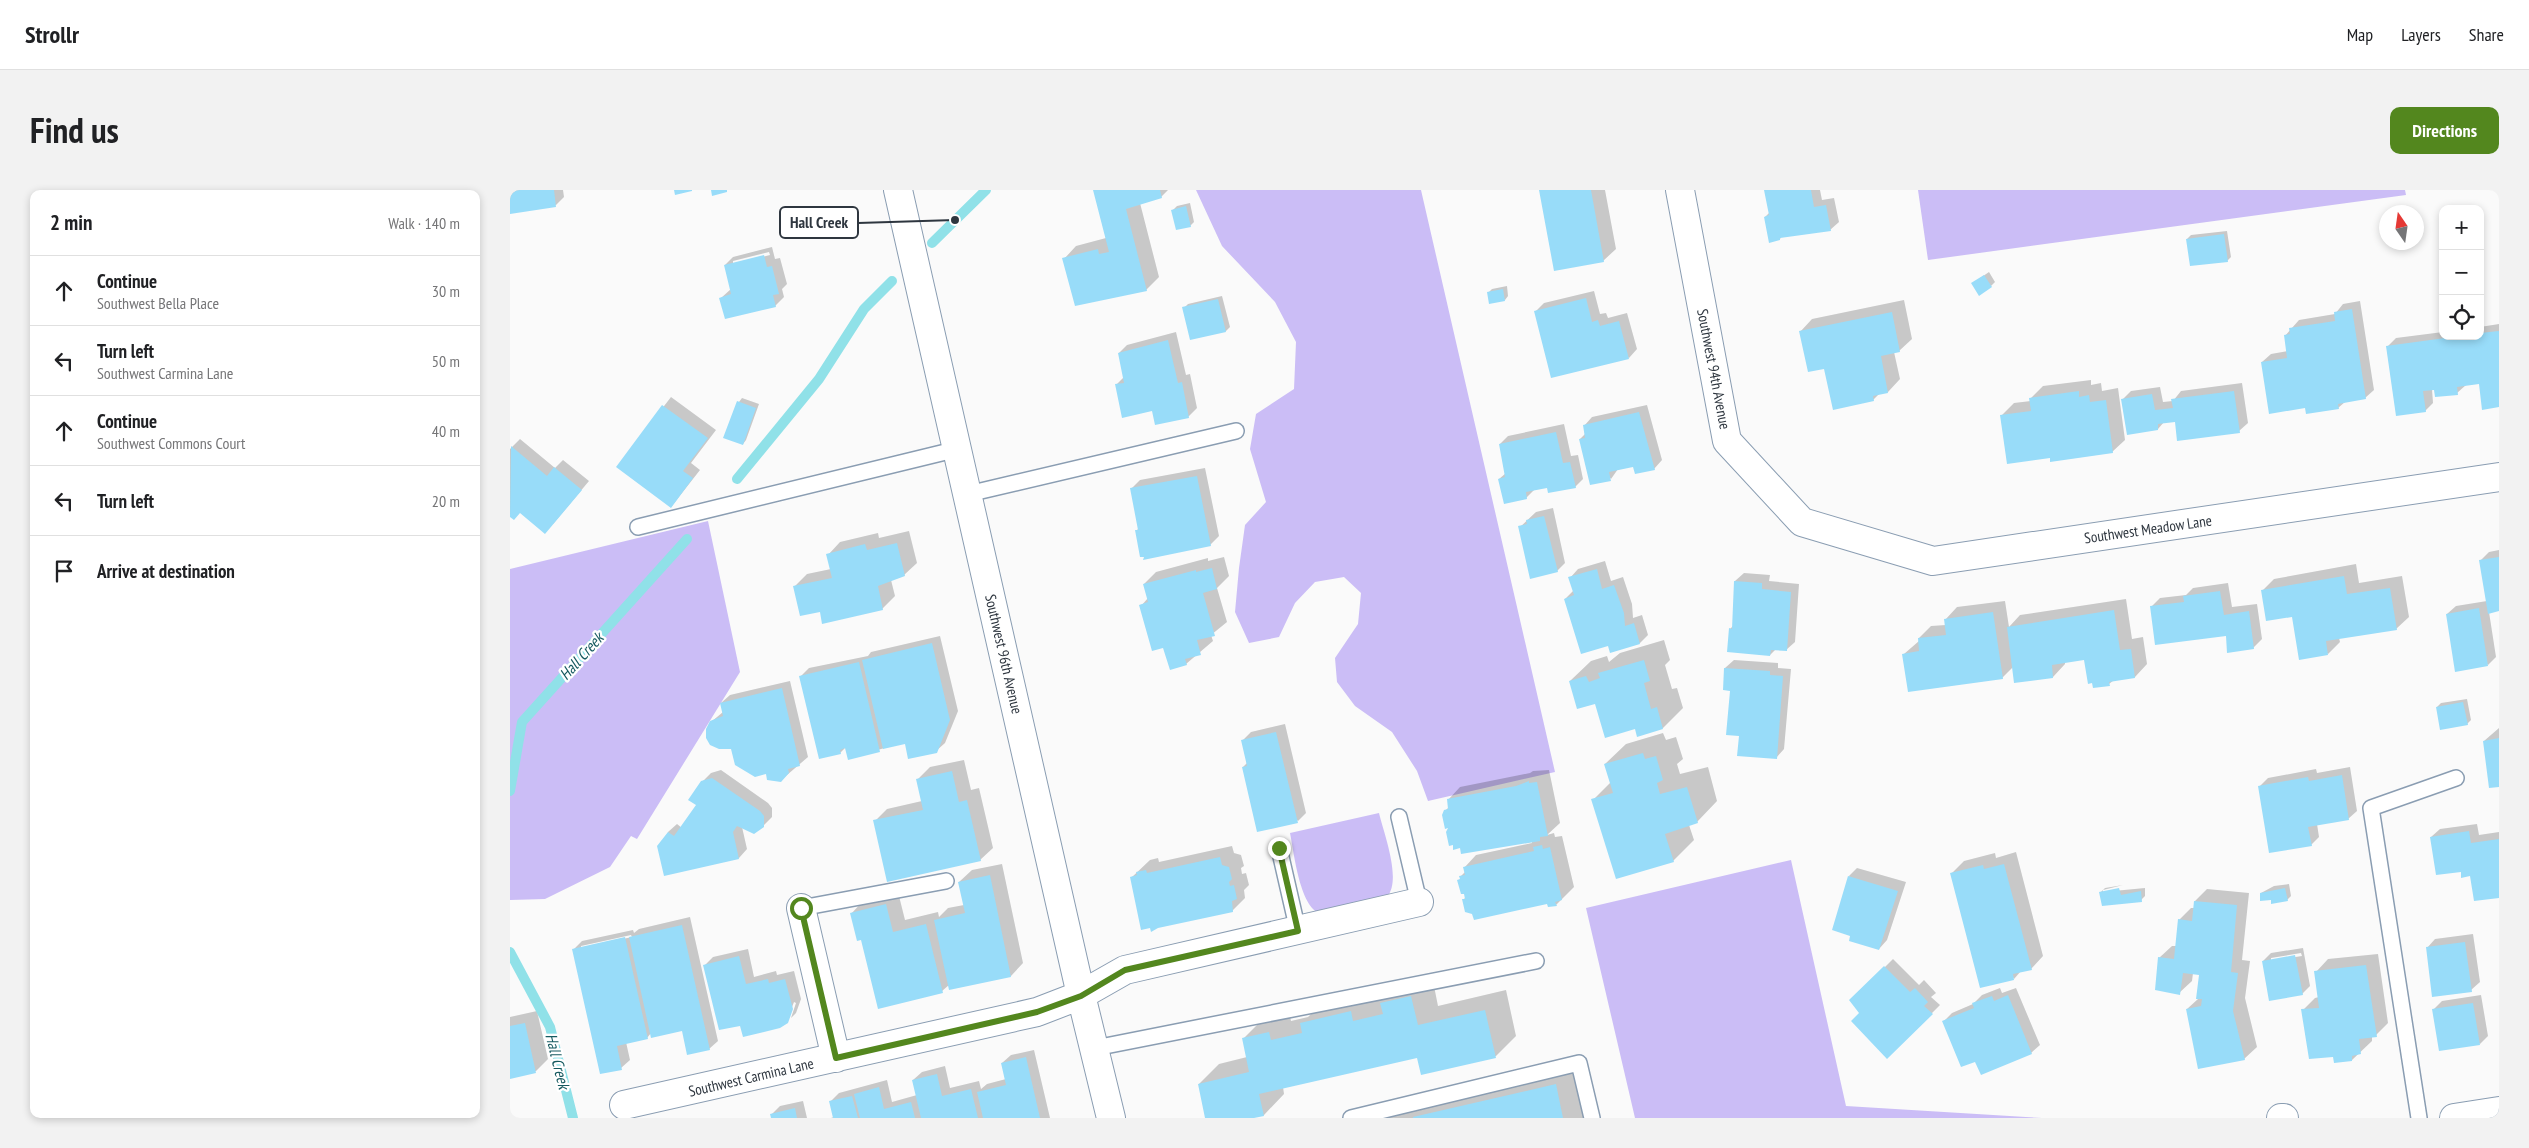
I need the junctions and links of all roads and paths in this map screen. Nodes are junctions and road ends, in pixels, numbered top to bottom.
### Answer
1 (898, 190) edge
2 (1680, 190) edge
3 (1236, 430) dead end
4 (958, 449) junction
5 (2499, 477) edge
6 (968, 494) junction
7 (1802, 522) joint
8 (638, 527) dead end
9 (2456, 778) dead end
10 (1399, 817) dead end
11 (1279, 848) dead end
12 (946, 881) dead end
13 (1419, 902) joint
14 (801, 908) joint
15 (1298, 931) junction
16 (1536, 961) dead end
17 (1081, 996) junction
18 (1095, 1048) junction
19 (836, 1058) junction
20 (624, 1106) dead end
21 (2499, 1111) edge
22 (1111, 1118) edge
23 (1351, 1118) edge
24 (1592, 1118) edge
25 (2419, 1118) edge
26 (2454, 1118) edge

1 - 4 street, Southwest 96th Avenue
2 - 7 street, Southwest 94th Avenue
3 - 6 lane
4 - 6 street, Southwest 96th Avenue
4 - 8 lane
5 - 7 street, Southwest Meadow Lane
6 - 17 street, Southwest 96th Avenue
9 - 25 lane
10 - 13 lane
11 - 15 lane
12 - 14 lane
13 - 15 street, Southwest Carmina Lane
14 - 19 street
15 - 17 street, Southwest Carmina Lane
16 - 18 lane
17 - 18 street, Southwest 96th Avenue
17 - 19 street, Southwest Carmina Lane
18 - 22 street, Southwest 96th Avenue
19 - 20 street, Southwest Carmina Lane
21 - 26 street
23 - 24 lane

